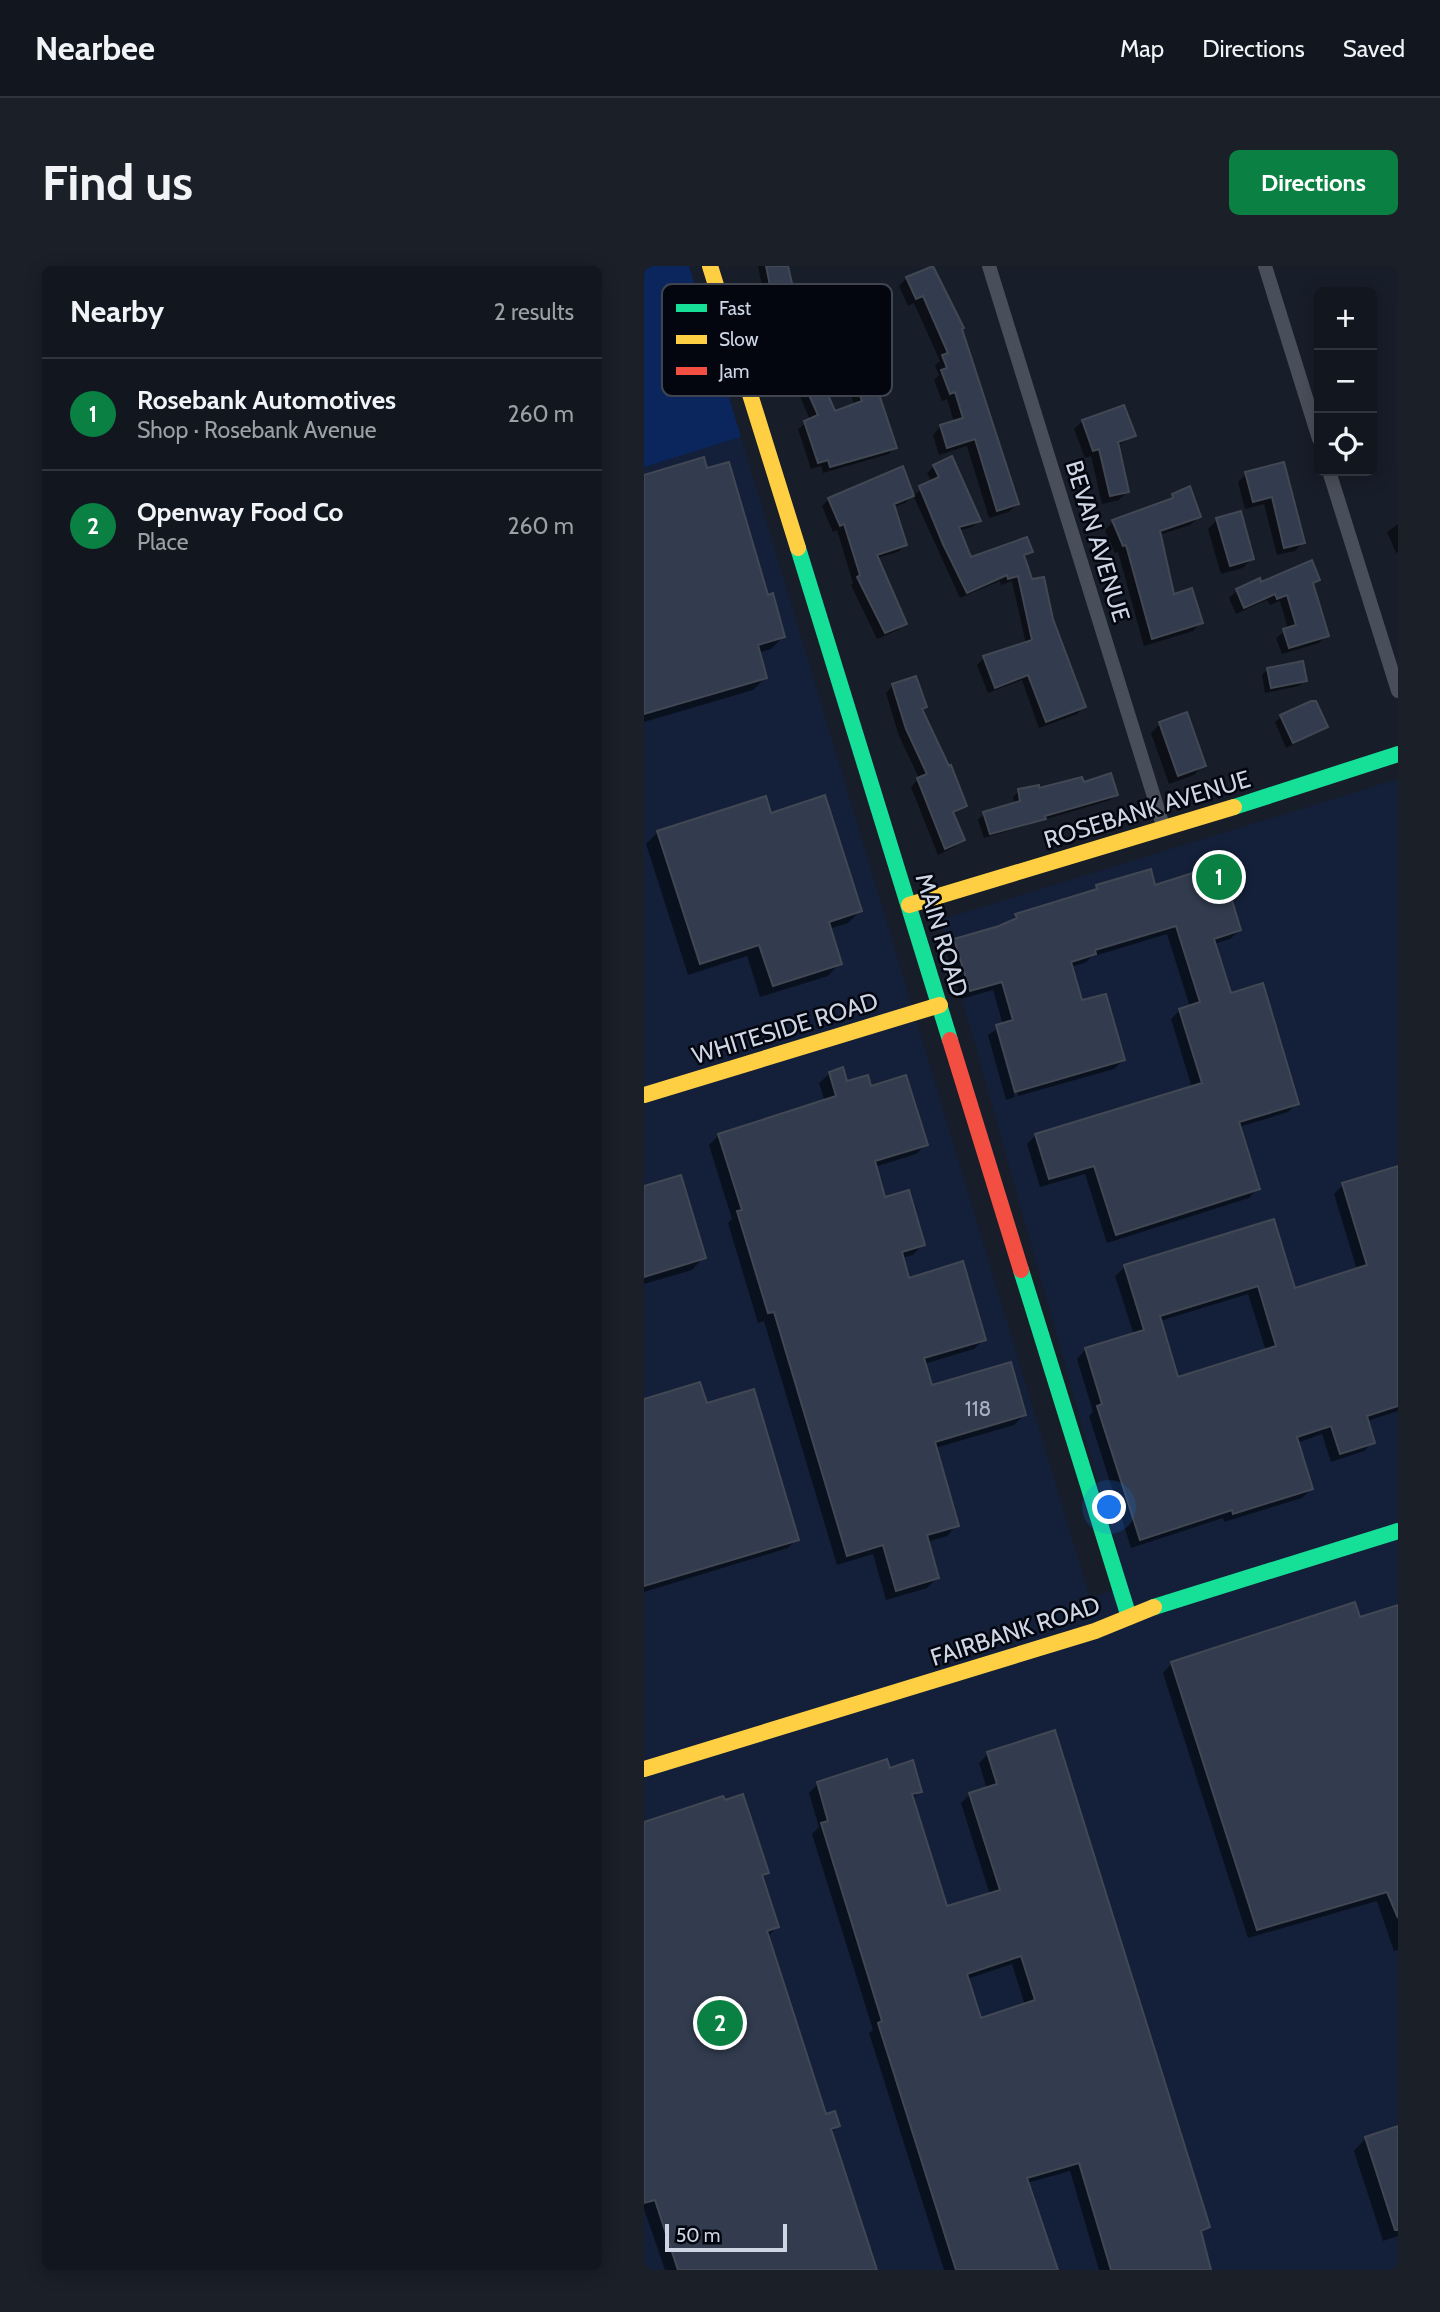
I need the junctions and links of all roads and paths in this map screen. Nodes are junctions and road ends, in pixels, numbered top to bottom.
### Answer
1 (710, 266) edge
2 (989, 266) edge
3 (1265, 266) edge
4 (716, 284) edge
5 (750, 396) edge
6 (1314, 423) edge
7 (1331, 476) edge
8 (1398, 691) edge
9 (1398, 754) edge
10 (1164, 829) junction
11 (909, 905) junction
12 (940, 1005) junction
13 (644, 1095) edge
14 (1398, 1531) edge
15 (1129, 1617) junction
16 (644, 1769) edge

1 - 4 main road, MAIN ROAD
2 - 10 street, BEVAN AVENUE
3 - 6 street
5 - 11 main road, MAIN ROAD
7 - 8 street
9 - 10 main road, ROSEBANK AVENUE
10 - 11 main road, ROSEBANK AVENUE
11 - 12 main road, MAIN ROAD
12 - 13 main road, WHITESIDE ROAD
12 - 15 main road, MAIN ROAD
14 - 15 main road, FAIRBANK ROAD
15 - 16 main road, FAIRBANK ROAD

